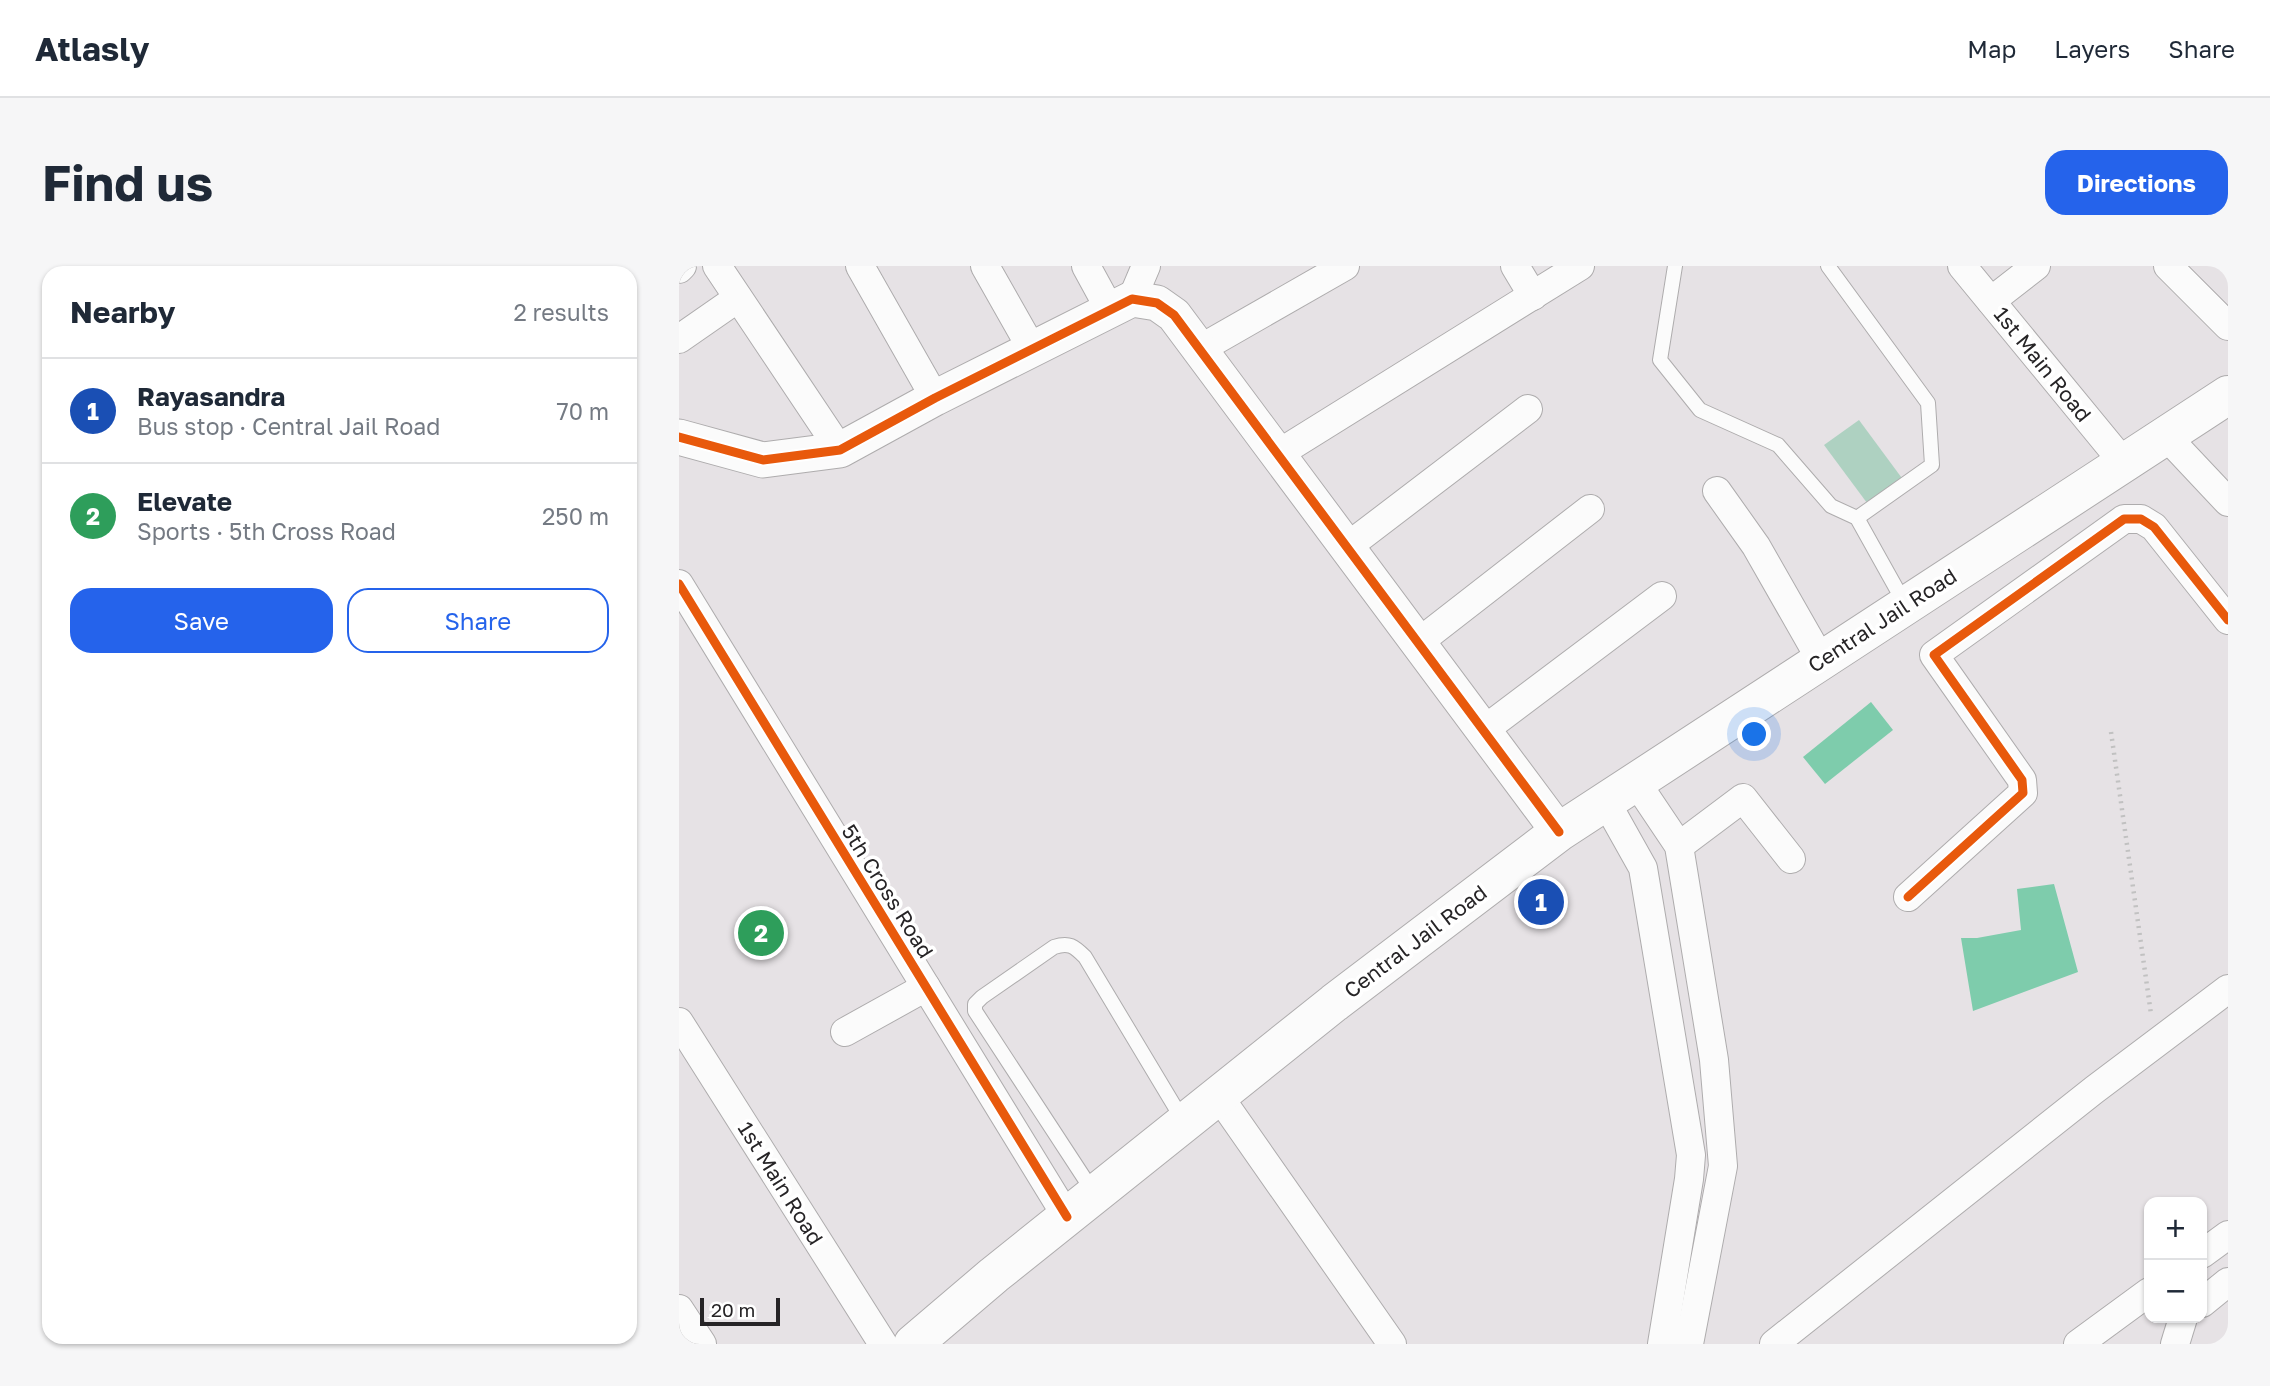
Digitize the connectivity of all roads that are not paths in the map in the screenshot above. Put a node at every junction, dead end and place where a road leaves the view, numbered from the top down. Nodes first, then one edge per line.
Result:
1 (717, 266) edge
2 (860, 266) edge
3 (985, 266) edge
4 (1086, 266) edge
5 (1146, 266) edge
6 (1345, 266) edge
7 (1515, 266) edge
8 (1580, 266) edge
9 (1675, 266) edge
10 (1828, 266) edge
11 (1962, 266) edge
12 (2036, 266) edge
13 (2168, 266) edge
14 (1533, 296) junction
15 (738, 298) junction
16 (1991, 301) junction
17 (1121, 304) junction
18 (2228, 326) edge
19 (679, 339) edge
20 (1032, 349) junction
21 (1200, 349) junction
22 (2228, 395) edge
23 (935, 398) junction
24 (1528, 410) dead end
25 (2165, 435) junction
26 (679, 438) edge
27 (841, 450) junction
28 (1278, 454) junction
29 (2123, 462) junction
30 (1717, 491) dead end
31 (2228, 502) edge
32 (1590, 509) dead end
33 (1857, 518) junction
34 (1347, 547) junction
35 (679, 584) edge
36 (1662, 596) dead end
37 (1905, 605) junction
38 (2228, 620) edge
39 (1419, 642) junction
40 (1821, 660) junction
41 (1484, 730) junction
42 (1621, 792) junction
43 (1559, 832) junction
44 (1679, 846) junction
45 (1791, 859) dead end
46 (1908, 897) dead end
47 (926, 988) junction
48 (2228, 989) edge
49 (679, 1022) edge
50 (845, 1032) dead end
51 (1218, 1095) junction
52 (1184, 1122) junction
53 (1081, 1205) junction
54 (2228, 1235) edge
55 (1678, 1246) junction
56 (2207, 1250) edge
57 (1706, 1253) junction
58 (2228, 1282) edge
59 (2144, 1297) edge
60 (2207, 1299) edge
61 (679, 1309) edge
62 (2181, 1323) edge
63 (702, 1344) edge
64 (883, 1344) edge
65 (913, 1344) edge
66 (1392, 1344) edge
67 (1662, 1344) edge
68 (1689, 1344) edge
69 (1774, 1344) edge
70 (2078, 1344) edge
71 (2175, 1344) edge

1 - 15 street
2 - 23 street
3 - 20 street
4 - 17 street
5 - 17 street
6 - 21 street
7 - 14 street
8 - 14 street
9 - 33 lane
10 - 33 lane
11 - 16 street, 1st Main Road
12 - 16 street
13 - 18 street
14 - 28 street
15 - 19 street
15 - 27 street
16 - 29 street, 1st Main Road
17 - 20 street
17 - 21 street
20 - 23 street
21 - 28 street
22 - 25 main road, Central Jail Road
23 - 27 street
24 - 34 street
25 - 29 main road, Central Jail Road
25 - 31 street
26 - 27 street
28 - 34 street
29 - 37 main road, Central Jail Road
30 - 40 street
32 - 39 street
33 - 37 lane
34 - 39 street
35 - 47 street, 5th Cross Road
36 - 41 street
37 - 40 main road, Central Jail Road
38 - 46 street
39 - 41 street
40 - 42 main road, Central Jail Road
41 - 43 street
42 - 43 main road, Central Jail Road
42 - 44 street
42 - 55 street
43 - 51 main road, Central Jail Road
44 - 45 street
44 - 57 street
47 - 50 street
47 - 53 street, 5th Cross Road
48 - 69 street
49 - 64 street, 1st Main Road
51 - 52 main road, Central Jail Road
51 - 66 street
52 - 53 main road, Central Jail Road
52 - 53 lane
53 - 65 main road, Central Jail Road
54 - 56 street
55 - 57 street
55 - 67 street
57 - 68 street
58 - 60 street
59 - 70 street
61 - 63 street
62 - 71 street

